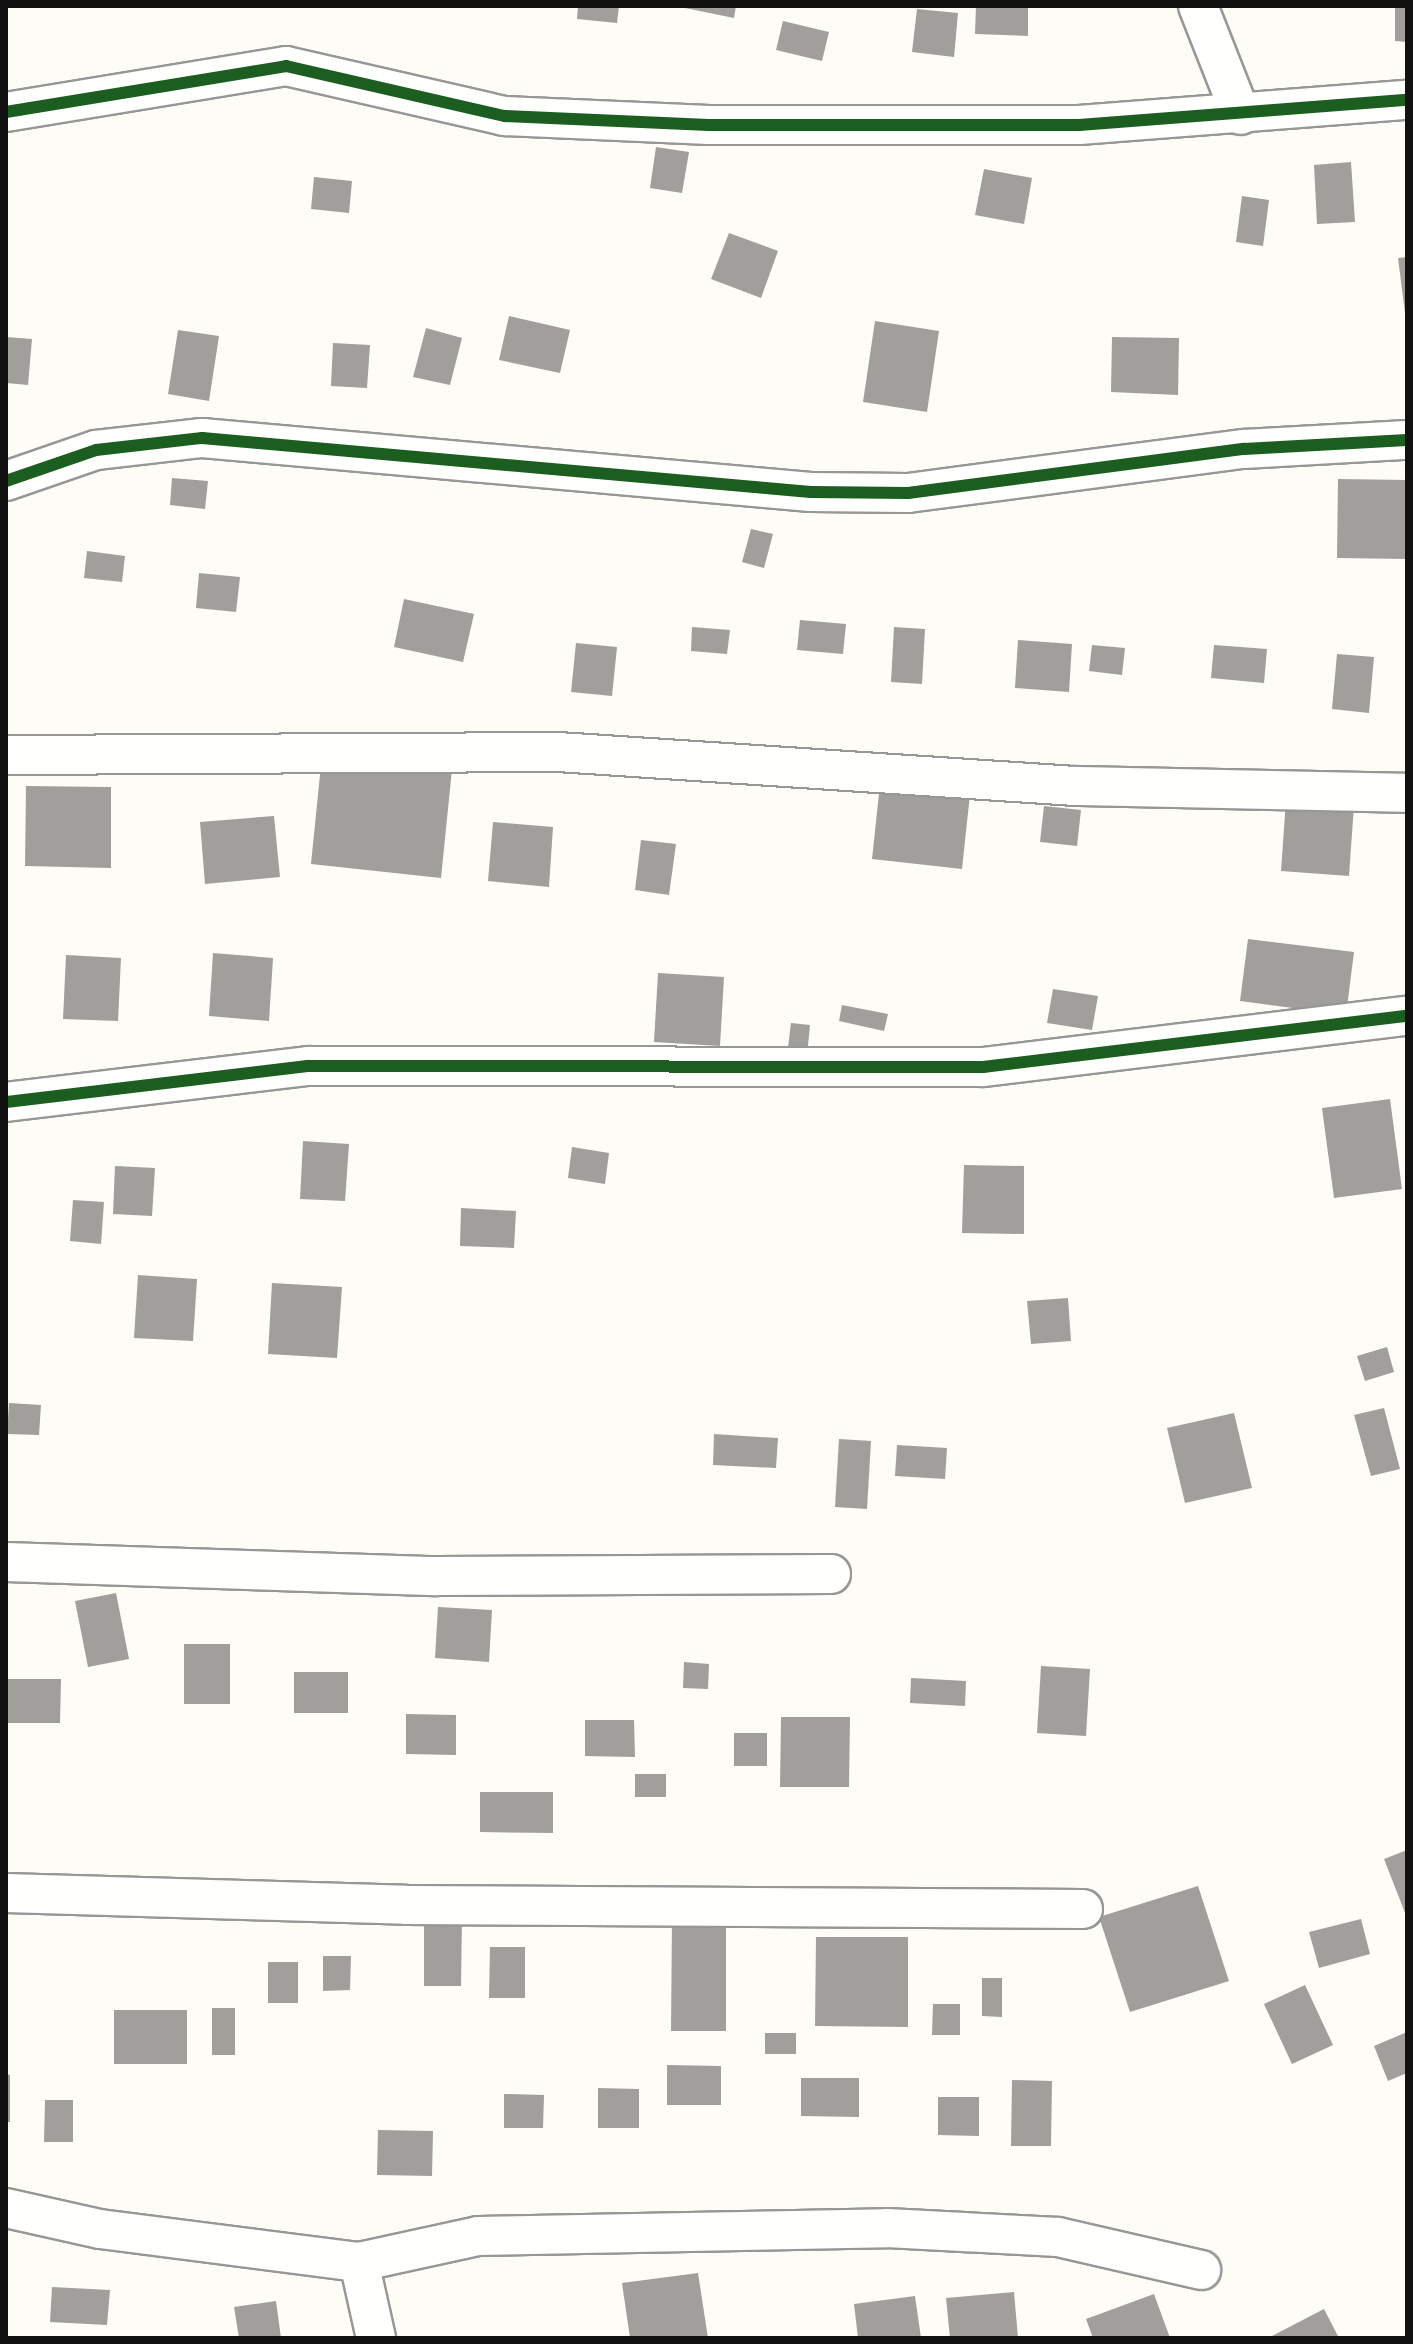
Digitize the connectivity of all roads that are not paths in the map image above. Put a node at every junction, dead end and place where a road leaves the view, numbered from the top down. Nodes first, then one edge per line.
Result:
1 (1198, 6) edge
2 (1407, 100) edge
3 (6, 112) edge
4 (1241, 115) junction
5 (1407, 440) edge
6 (6, 482) edge
7 (6, 755) edge
8 (1407, 793) edge
9 (1407, 1016) edge
10 (6, 1102) edge
11 (6, 1562) edge
12 (831, 1574) dead end
13 (6, 1893) edge
14 (1083, 1909) dead end
15 (6, 2208) edge
16 (359, 2262) junction
17 (1201, 2270) dead end
18 (376, 2338) edge

1 - 4 street
2 - 4 street
3 - 4 street
5 - 6 street
7 - 8 street
9 - 10 street
11 - 12 street
13 - 14 street
15 - 16 street
16 - 17 street
16 - 18 street

